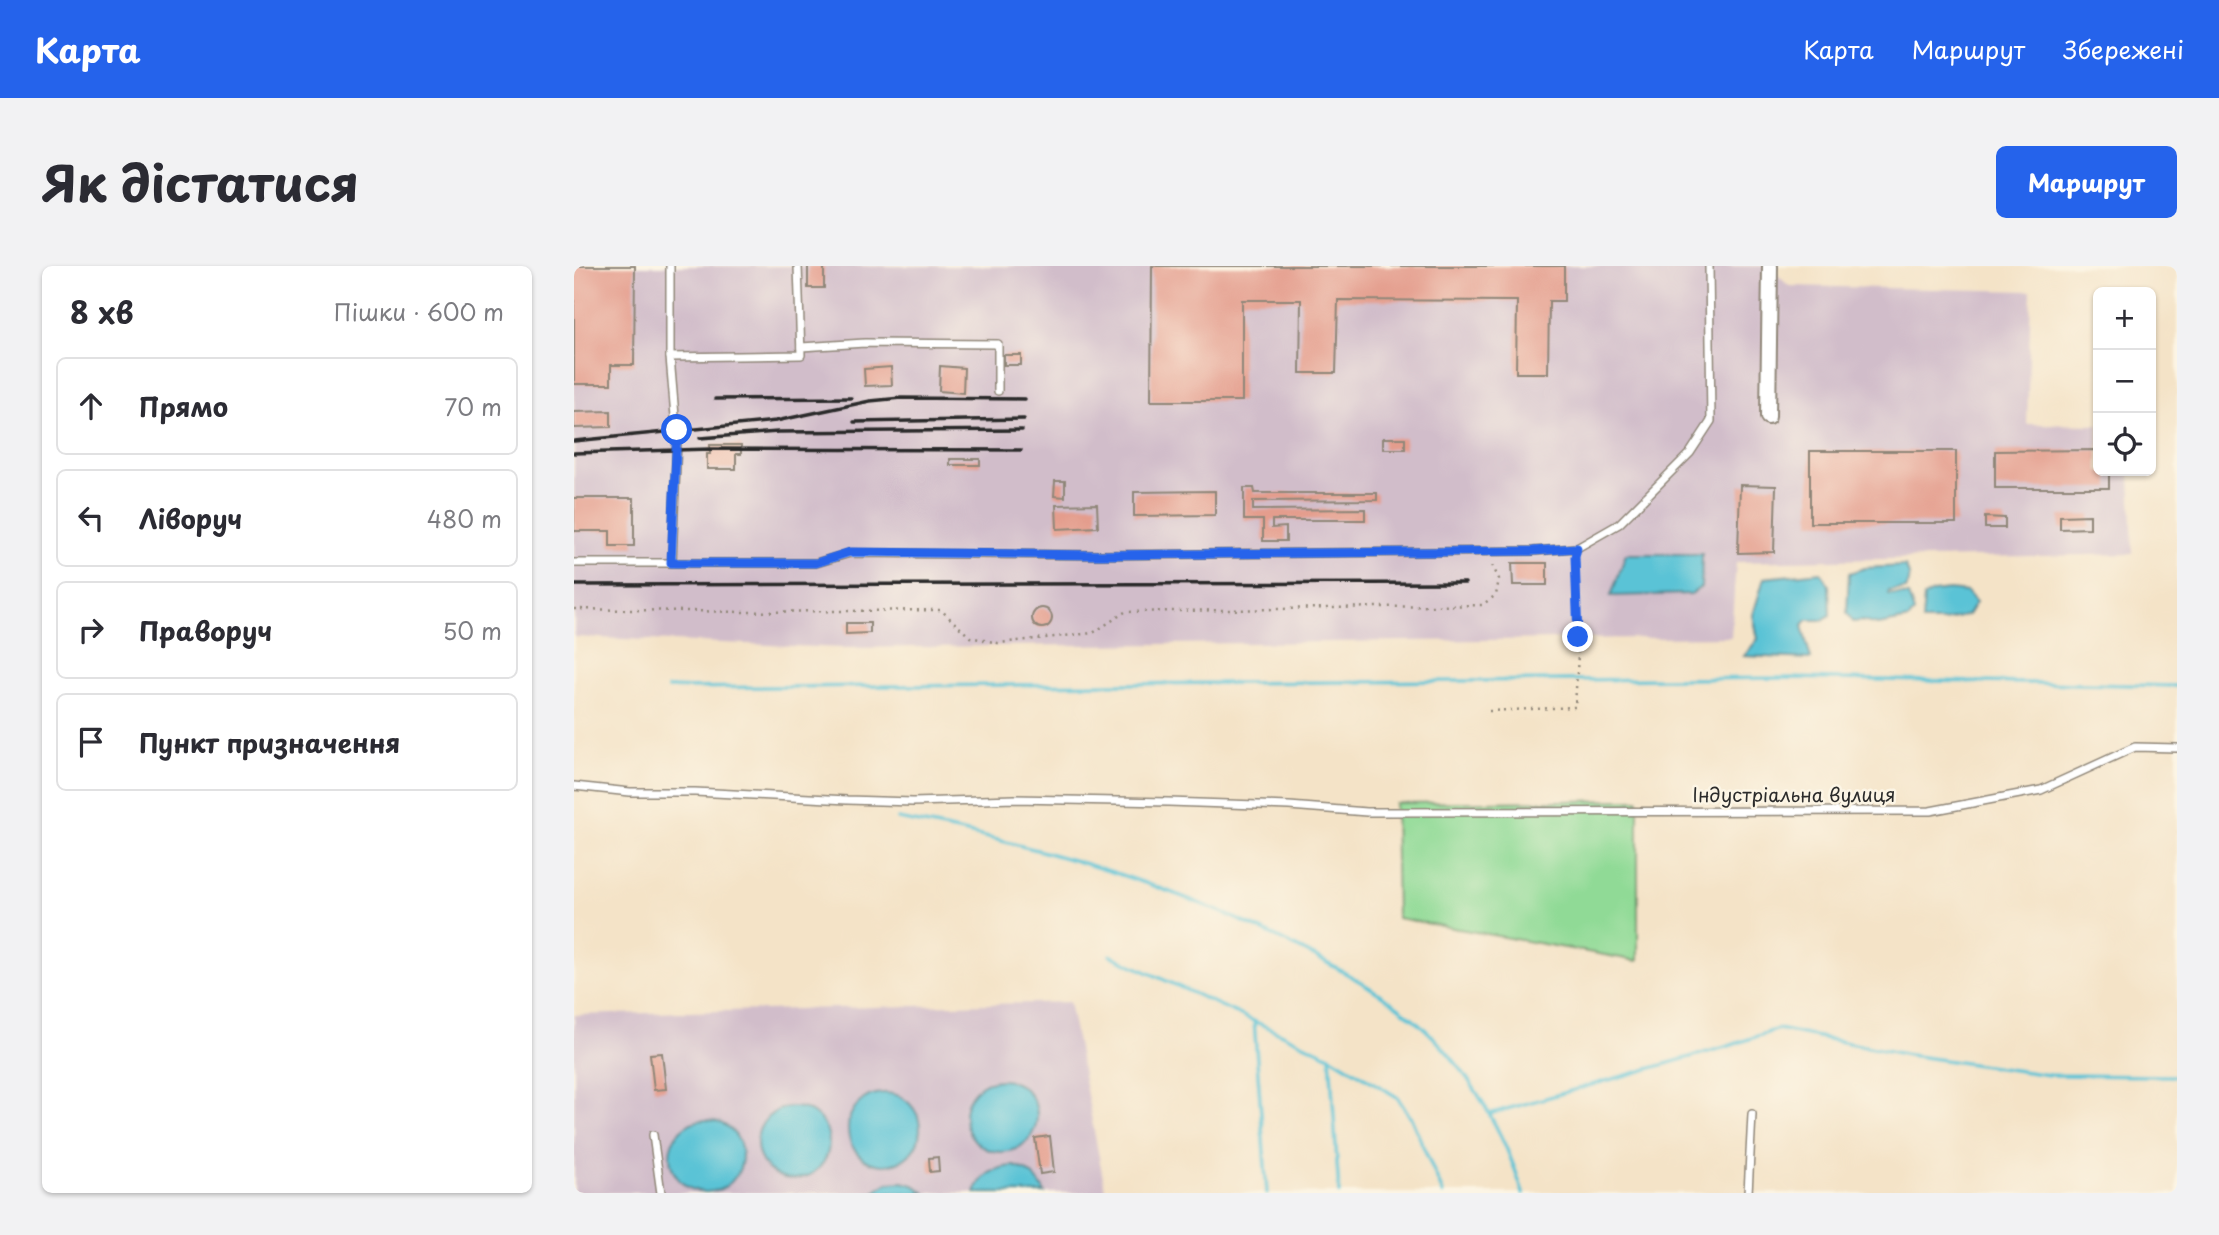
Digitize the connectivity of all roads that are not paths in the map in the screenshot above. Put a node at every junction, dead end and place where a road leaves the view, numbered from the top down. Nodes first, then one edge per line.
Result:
1 (670, 266) edge
2 (798, 266) edge
3 (1709, 266) edge
4 (1770, 266) edge
5 (801, 347) junction
6 (670, 357) junction
7 (998, 391) dead end
8 (1768, 416) dead end
9 (574, 563) edge
10 (671, 563) junction
11 (2177, 748) edge
12 (574, 786) edge
13 (1752, 1114) dead end
14 (653, 1135) dead end
15 (661, 1193) edge
16 (1748, 1193) edge

1 - 6 lane
2 - 5 lane
3 - 10 lane
4 - 8 street
5 - 6 lane
5 - 7 lane
6 - 10 lane
9 - 10 lane
11 - 12 lane, Індустріальна вулиця
13 - 16 lane
14 - 15 lane

